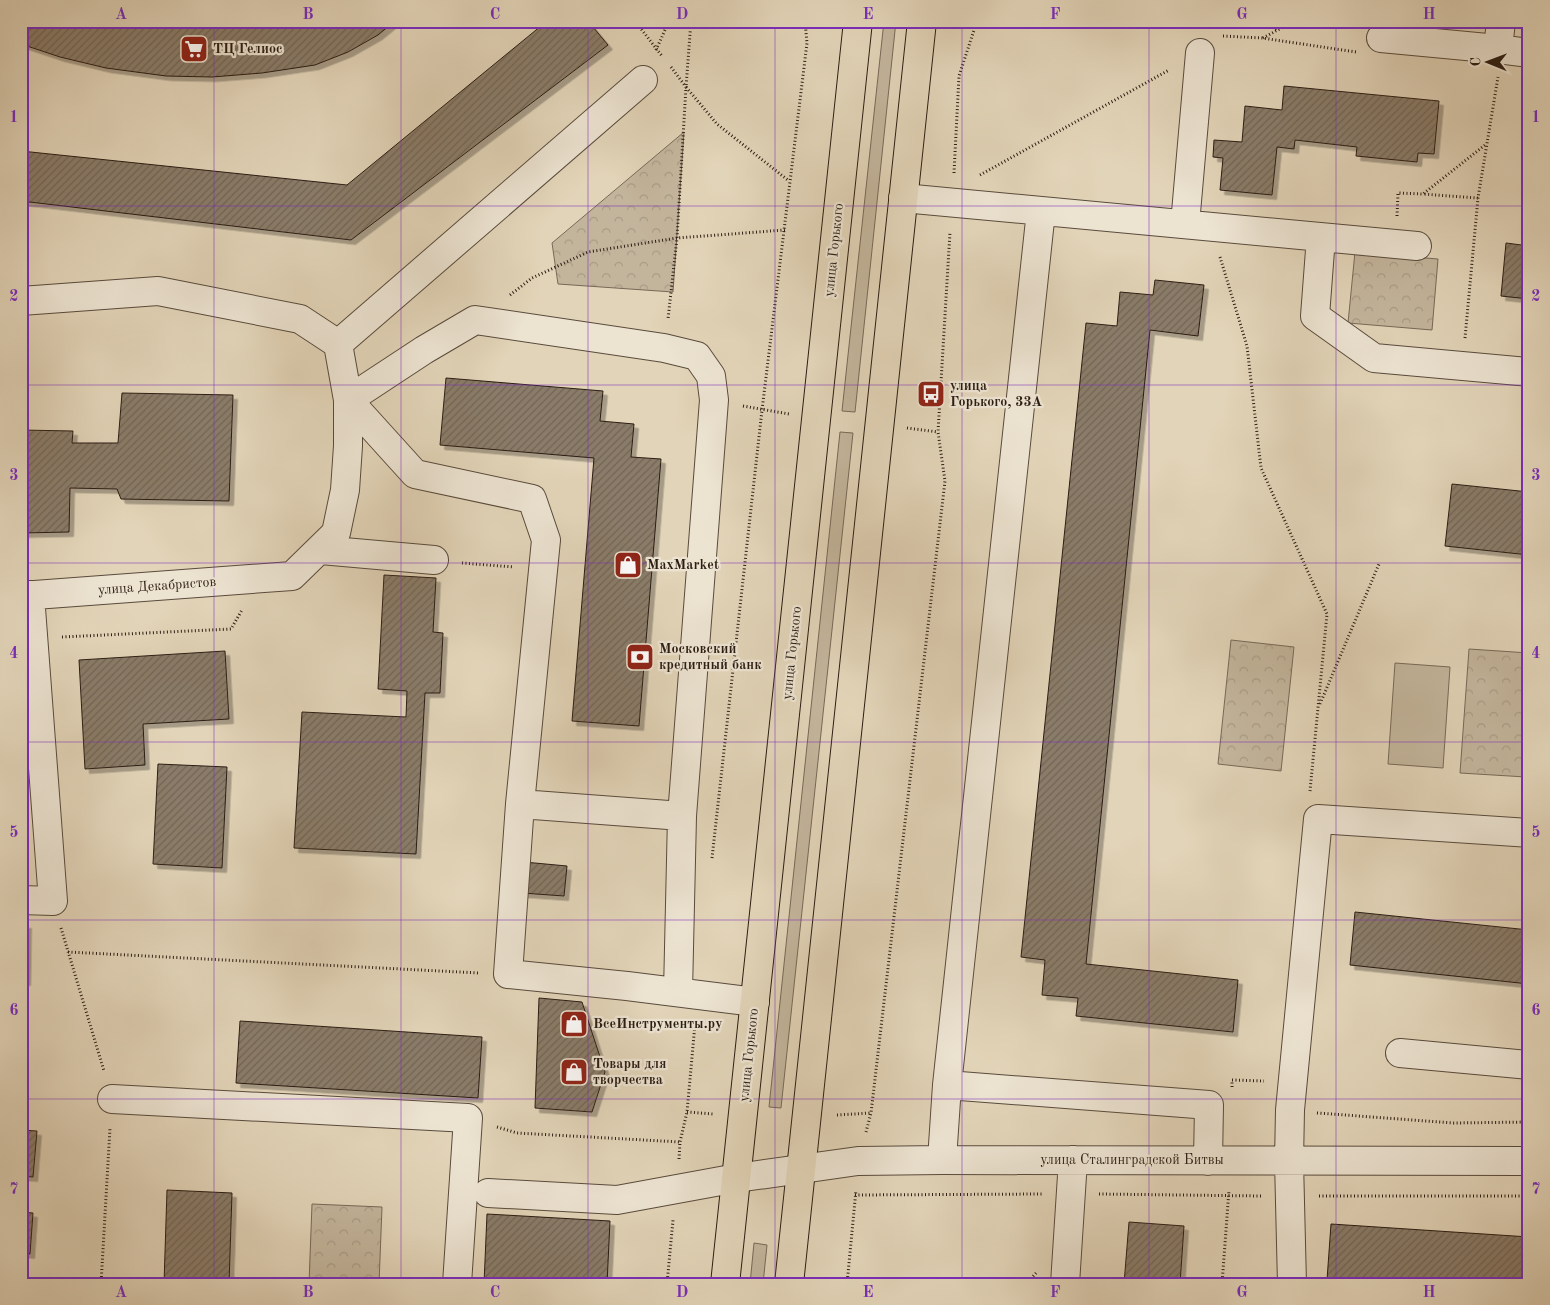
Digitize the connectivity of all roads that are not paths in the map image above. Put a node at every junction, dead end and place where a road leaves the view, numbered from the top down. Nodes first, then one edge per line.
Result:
1 (1501, 21) edge
2 (857, 25) edge
3 (924, 26) edge
4 (1381, 38) dead end
5 (1210, 44) road end
6 (1529, 53) edge
7 (1498, 62) junction
8 (643, 80) road end
9 (903, 198) junction
10 (1041, 211) junction
11 (1198, 226) junction
12 (1321, 237) junction
13 (1417, 246) dead end
14 (21, 301) edge
15 (338, 344) junction
16 (1529, 372) edge
17 (348, 400) junction
18 (321, 550) junction
19 (434, 560) road end
20 (26, 595) edge
21 (520, 804) junction
22 (682, 816) junction
23 (1529, 833) edge
24 (21, 900) edge
25 (688, 993) junction
26 (755, 1002) junction
27 (1400, 1053) dead end
28 (1529, 1065) edge
29 (947, 1084) junction
30 (112, 1099) road end
31 (942, 1160) junction
32 (1073, 1160) junction
33 (1208, 1161) junction
34 (1289, 1161) junction
35 (1529, 1161) edge
36 (801, 1169) junction
37 (737, 1178) junction
38 (488, 1193) dead end
39 (457, 1284) edge
40 (725, 1284) edge
41 (789, 1284) edge
42 (1065, 1284) edge
43 (1292, 1284) edge

1 - 7 street
2 - 26 main road, улица Горького
3 - 9 main road
4 - 7 street
5 - 11 street
6 - 7 street
8 - 15 street
9 - 10 street
9 - 36 main road
10 - 11 street
10 - 29 street
11 - 12 street
12 - 13 street
12 - 16 street
14 - 15 street
15 - 17 street
17 - 18 street
17 - 21 street
17 - 22 street
18 - 19 street
18 - 20 street, улица Декабристов
20 - 24 street
21 - 22 street
21 - 25 street
22 - 25 street
23 - 34 street
25 - 26 street
26 - 37 main road, улица Горького
27 - 28 street
29 - 31 street
29 - 33 street
30 - 39 street
31 - 32 street, улица Сталинградской Битвы
31 - 36 street, улица Сталинградской Битвы
32 - 33 street, улица Сталинградской Битвы
32 - 42 street
33 - 34 street, улица Сталинградской Битвы
34 - 35 street, улица Сталинградской Битвы
34 - 43 street
36 - 37 street, улица Сталинградской Битвы
36 - 41 main road
37 - 38 street, улица Сталинградской Битвы
37 - 40 main road, улица Горького

